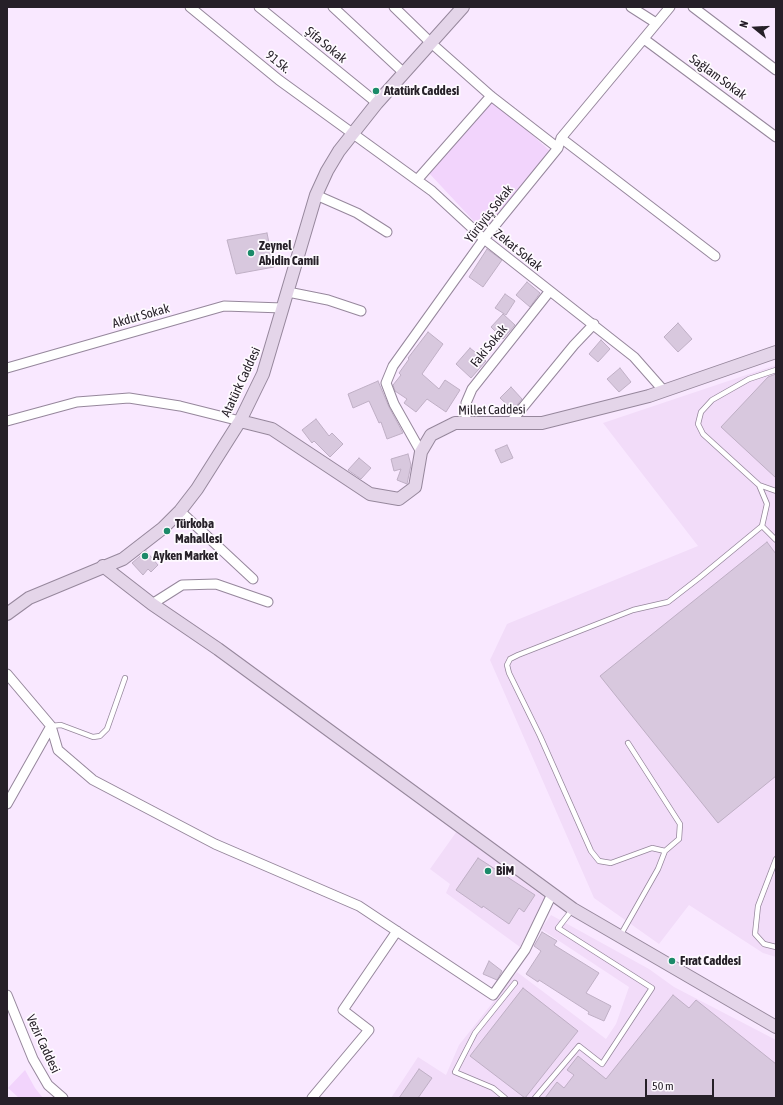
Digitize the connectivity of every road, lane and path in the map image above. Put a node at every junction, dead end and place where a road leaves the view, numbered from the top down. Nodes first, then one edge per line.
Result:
1 (190, 7) edge
2 (259, 7) edge
3 (333, 7) edge
4 (394, 7) edge
5 (463, 7) edge
6 (631, 7) edge
7 (670, 7) edge
8 (693, 7) edge
9 (656, 24) junction
10 (644, 39) junction
11 (430, 42) junction
12 (776, 70) edge
13 (404, 73) junction
14 (491, 96) junction
15 (377, 103) junction
16 (352, 133) junction
17 (776, 137) edge
18 (561, 138) junction
19 (558, 148) junction
20 (417, 180) junction
21 (316, 195) junction
22 (387, 232) dead end
23 (484, 239) junction
24 (715, 256) dead end
25 (288, 292) junction
26 (549, 292) junction
27 (283, 308) junction
28 (361, 311) dead end
29 (594, 324) junction
30 (776, 352) edge
31 (7, 368) edge
32 (776, 370) edge
33 (664, 390) junction
34 (7, 421) edge
35 (240, 421) junction
36 (466, 423) junction
37 (510, 423) junction
38 (421, 452) junction
39 (759, 486) junction
40 (776, 491) edge
41 (180, 511) junction
42 (762, 526) junction
43 (776, 540) edge
44 (104, 566) junction
45 (253, 579) dead end
46 (268, 602) dead end
47 (152, 604) junction
48 (7, 614) edge
49 (7, 674) edge
50 (125, 678) dead end
51 (51, 726) junction
52 (628, 743) dead end
53 (7, 804) edge
54 (665, 851) junction
55 (776, 859) edge
56 (552, 894) junction
57 (573, 909) junction
58 (397, 931) junction
59 (620, 936) junction
60 (776, 947) edge
61 (515, 983) dead end
62 (7, 995) edge
63 (776, 1027) edge
64 (63, 1098) edge
65 (312, 1098) edge
66 (505, 1098) edge
67 (535, 1098) edge

1 - 16 street, 91 Sk.
2 - 15 street, Şifa Sokak
3 - 13 street
4 - 11 street
5 - 11 street, Atatürk Caddesi
6 - 9 street
7 - 9 street, Yürüyüş Sokak
8 - 12 street
9 - 10 street, Yürüyüş Sokak
10 - 17 street, Sağlam Sokak
10 - 18 street, Yürüyüş Sokak
11 - 13 street, Atatürk Caddesi
11 - 14 street
13 - 15 street, Atatürk Caddesi
14 - 19 street
14 - 20 street
15 - 16 street, Atatürk Caddesi
16 - 20 street, Zekat Sokak
16 - 21 street, Atatürk Caddesi
18 - 19 street, Yürüyüş Sokak
18 - 24 street
19 - 23 street, Yürüyüş Sokak
20 - 23 street, Zekat Sokak
21 - 22 street
21 - 25 street, Atatürk Caddesi
23 - 26 street, Zekat Sokak
23 - 38 street, Yürüyüş Sokak
25 - 27 street, Atatürk Caddesi
25 - 28 street
26 - 29 street, Zekat Sokak
26 - 36 street, Faki Sokak
27 - 31 street, Akdut Sokak
27 - 35 street, Atatürk Caddesi
29 - 33 street, Zekat Sokak
29 - 37 street
30 - 33 street, Millet Caddesi
32 - 39 lane
33 - 37 street, Millet Caddesi
34 - 35 street
35 - 38 street, Millet Caddesi
35 - 41 street, Atatürk Caddesi
36 - 37 street, Millet Caddesi
36 - 38 street, Millet Caddesi
39 - 40 lane
39 - 42 lane
41 - 44 street, Atatürk Caddesi
41 - 45 street
42 - 43 lane
42 - 54 lane
44 - 47 street
44 - 48 street, Atatürk Caddesi
46 - 47 street
47 - 56 street
49 - 51 street
50 - 51 lane
51 - 53 street
51 - 58 street
52 - 54 lane
54 - 59 lane
55 - 60 lane
56 - 57 street
56 - 58 street
57 - 59 street
57 - 67 lane
58 - 65 street
59 - 63 street
61 - 66 lane
62 - 64 street, Vezir Caddesi

